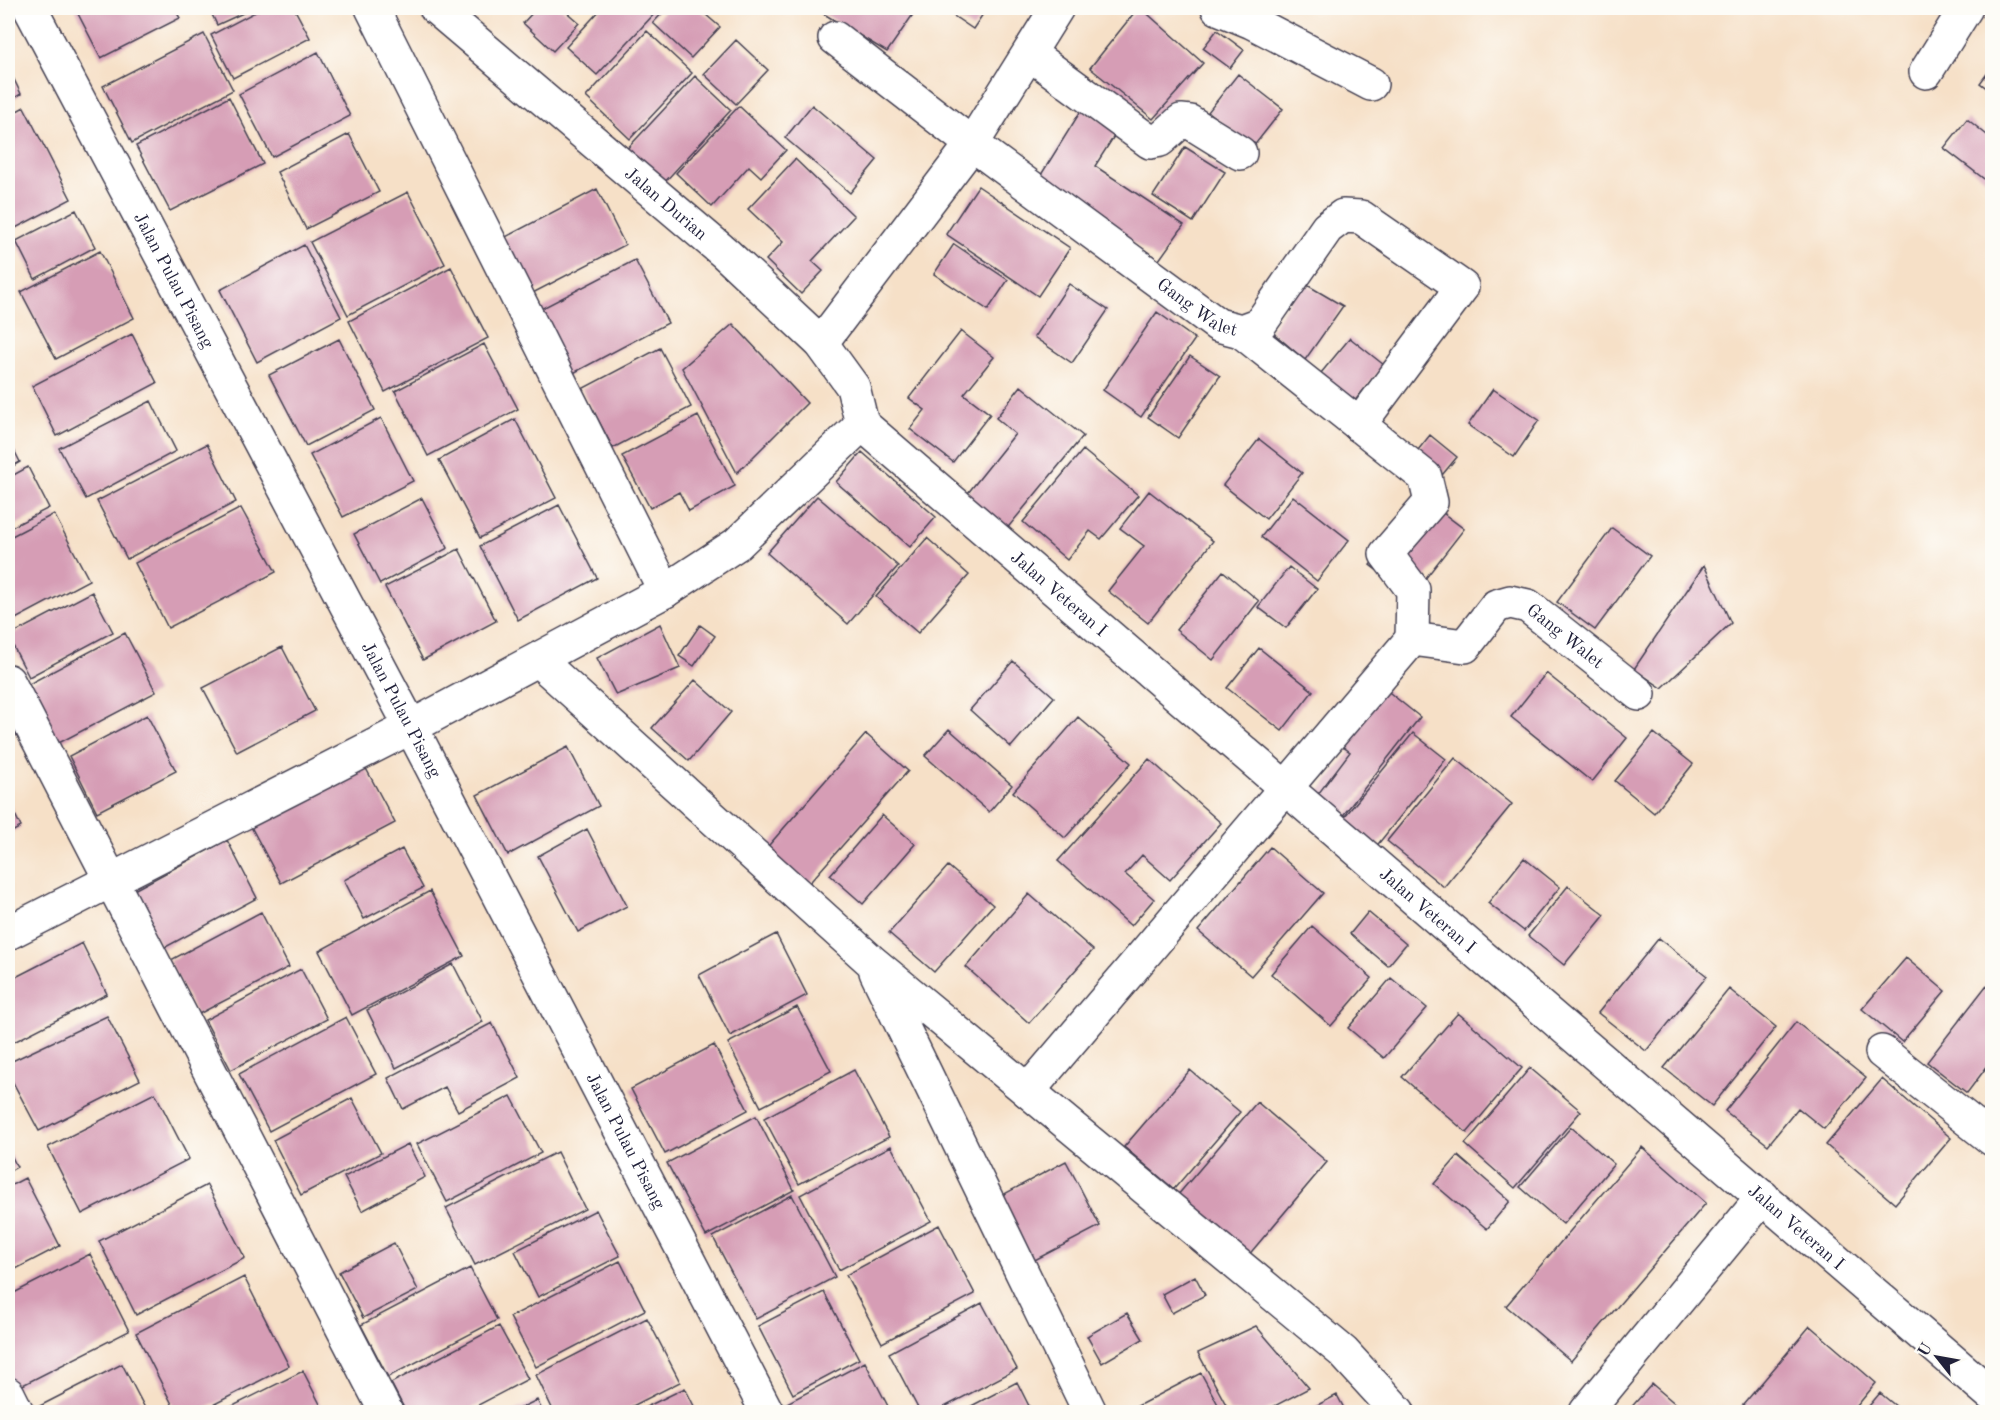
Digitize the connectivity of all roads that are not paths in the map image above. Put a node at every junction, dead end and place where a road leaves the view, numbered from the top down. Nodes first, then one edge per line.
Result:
1 (30, 8) edge
2 (372, 8) edge
3 (436, 8) edge
4 (1057, 8) edge
5 (1218, 8) edge
6 (1966, 8) edge
7 (835, 38) dead end
8 (1030, 54) junction
9 (1926, 72) dead end
10 (1371, 84) dead end
11 (972, 144) junction
12 (1240, 153) dead end
13 (1241, 331) junction
14 (821, 343) junction
15 (862, 424) junction
16 (1359, 425) junction
17 (665, 591) junction
18 (1412, 639) junction
19 (538, 660) junction
20 (8, 681) edge
21 (1639, 694) dead end
22 (411, 727) junction
23 (1285, 789) junction
24 (111, 879) junction
25 (8, 933) edge
26 (871, 961) junction
27 (1882, 1052) dead end
28 (1028, 1091) junction
29 (1992, 1139) edge
30 (1763, 1197) junction
31 (8, 1394) edge
32 (1992, 1395) edge
33 (17, 1413) edge
34 (386, 1413) edge
35 (767, 1413) edge
36 (1090, 1413) edge
37 (1398, 1413) edge
38 (1586, 1413) edge

1 - 22 street, Jalan Pulau Pisang
2 - 17 street
3 - 14 street, Jalan Durian
4 - 8 street
5 - 10 street
6 - 9 street
7 - 11 street, Gang Walet
8 - 11 street
8 - 12 street
11 - 13 street, Gang Walet
11 - 14 street
13 - 16 street
13 - 16 street, Gang Walet
14 - 15 street, Jalan Durian
15 - 17 street
15 - 23 street, Jalan Veteran I
16 - 18 street
17 - 19 street
18 - 21 street, Gang Walet
18 - 23 street
19 - 22 street
19 - 26 street
20 - 24 street
22 - 24 street
22 - 35 street, Jalan Pulau Pisang
23 - 28 street
23 - 30 street, Jalan Veteran I
24 - 25 street
24 - 34 street
26 - 28 street
26 - 36 street
27 - 29 street
28 - 37 street
30 - 32 street, Jalan Veteran I
30 - 38 street
31 - 33 street

